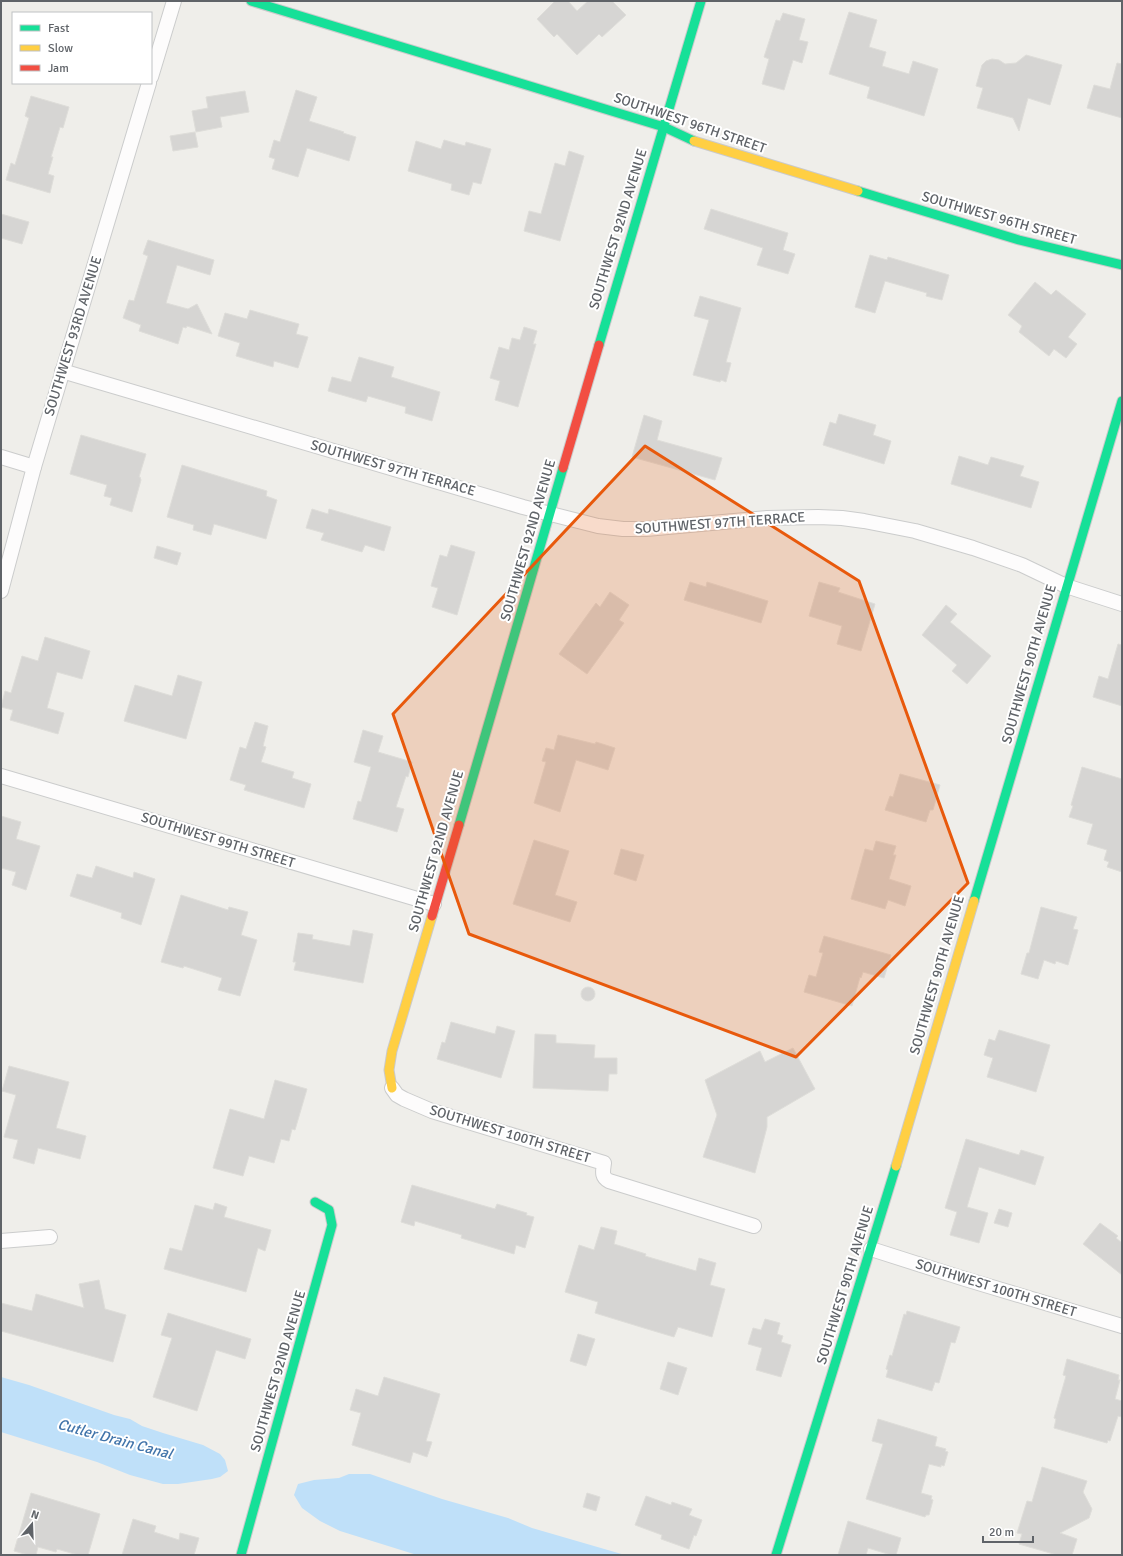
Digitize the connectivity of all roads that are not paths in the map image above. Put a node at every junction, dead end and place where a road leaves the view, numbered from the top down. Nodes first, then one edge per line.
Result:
1 (174, 1) edge
2 (251, 1) edge
3 (701, 1) edge
4 (279, 5) edge
5 (152, 74) edge
6 (149, 84) edge
7 (664, 127) junction
8 (1122, 265) edge
9 (62, 371) junction
10 (1122, 402) edge
11 (1, 458) edge
12 (34, 467) junction
13 (550, 514) junction
14 (1066, 586) junction
15 (1, 591) edge
16 (1122, 604) edge
17 (1, 776) edge
18 (434, 904) junction
19 (392, 1088) joint
20 (315, 1202) dead end
21 (754, 1226) dead end
22 (50, 1237) dead end
23 (1, 1241) edge
24 (871, 1249) junction
25 (1122, 1326) edge
26 (241, 1555) edge
27 (776, 1555) edge

1 - 5 street
2 - 4 street, SOUTHWEST 96TH STREET
3 - 7 street, SOUTHWEST 92ND AVENUE
4 - 7 street, SOUTHWEST 96TH STREET
6 - 9 street, SOUTHWEST 93RD AVENUE
7 - 8 street, SOUTHWEST 96TH STREET
7 - 13 street, SOUTHWEST 92ND AVENUE
9 - 12 street, SOUTHWEST 93RD AVENUE
9 - 13 street, SOUTHWEST 97TH TERRACE
10 - 14 street, SOUTHWEST 90TH AVENUE
11 - 12 street
12 - 15 street, SOUTHWEST 93RD AVENUE
13 - 14 street, SOUTHWEST 97TH TERRACE
13 - 18 street, SOUTHWEST 92ND AVENUE
14 - 16 street, SOUTHWEST 97TH TERRACE
14 - 24 street, SOUTHWEST 90TH AVENUE
17 - 18 street, SOUTHWEST 99TH STREET
18 - 19 street, SOUTHWEST 92ND AVENUE
19 - 21 street, SOUTHWEST 100TH STREET
20 - 26 street, SOUTHWEST 92ND AVENUE
22 - 23 street
24 - 25 street, SOUTHWEST 100TH STREET
24 - 27 street, SOUTHWEST 90TH AVENUE

